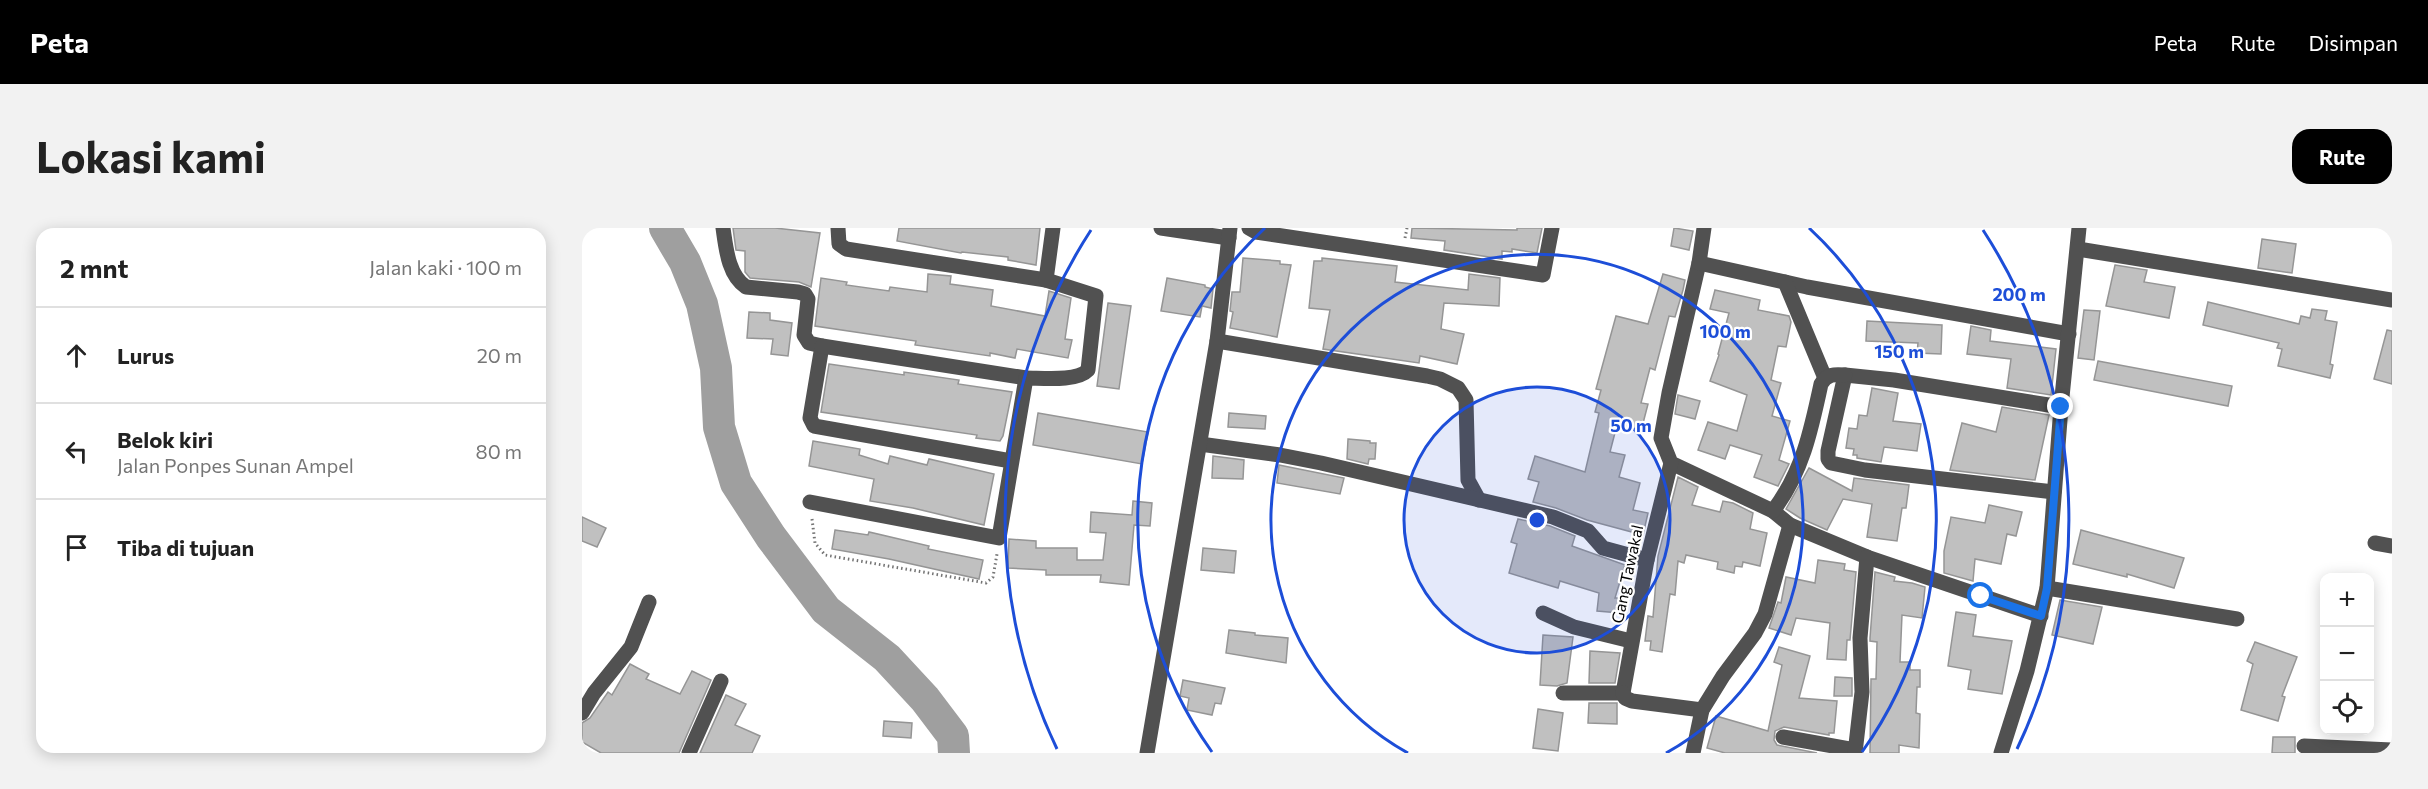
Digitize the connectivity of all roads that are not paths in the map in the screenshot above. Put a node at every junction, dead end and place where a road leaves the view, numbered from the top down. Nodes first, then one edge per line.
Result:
1 (723, 228) edge
2 (838, 228) edge
3 (1053, 228) edge
4 (1161, 228) edge
5 (1249, 228) edge
6 (1552, 228) edge
7 (1704, 228) edge
8 (2079, 228) edge
9 (1230, 233) edge
10 (2078, 249) junction
11 (1699, 262) junction
12 (1046, 280) junction
13 (1785, 282) junction
14 (2392, 300) edge
15 (2069, 334) junction
16 (1217, 341) junction
17 (822, 346) junction
18 (1845, 375) junction
19 (1026, 378) junction
20 (1825, 378) junction
21 (2061, 407) junction
22 (1200, 444) junction
23 (1011, 460) junction
24 (1671, 463) junction
25 (2054, 492) junction
26 (1479, 500) junction
27 (810, 502) road end
28 (1773, 511) junction
29 (1790, 525) junction
30 (2375, 543) dead end
31 (2392, 546) edge
32 (1867, 557) junction
33 (1647, 560) junction
34 (2047, 588) junction
35 (649, 602) dead end
36 (1543, 614) dead end
37 (2041, 616) junction
38 (2237, 619) dead end
39 (1631, 640) junction
40 (721, 681) dead end
41 (1563, 693) dead end
42 (1623, 693) junction
43 (1702, 710) junction
44 (582, 713) edge
45 (1783, 737) dead end
46 (2304, 746) dead end
47 (2392, 750) edge
48 (1855, 751) edge
49 (689, 753) edge
50 (1147, 753) edge
51 (1693, 753) edge
52 (2001, 753) edge

1 - 17 street
2 - 12 street
3 - 12 street
4 - 9 street
5 - 6 street
7 - 11 street
8 - 10 street
9 - 16 street
10 - 14 street
10 - 15 street
11 - 13 street
11 - 24 street
12 - 19 street
13 - 15 street
13 - 20 street
15 - 21 street
16 - 22 street
16 - 26 street
17 - 19 street
17 - 23 street
18 - 20 street
18 - 21 street
18 - 25 street
19 - 23 street
20 - 28 street
21 - 25 street
22 - 26 street
22 - 50 street
23 - 27 street
24 - 28 street
24 - 33 street, Gang Tawakal
25 - 34 street
26 - 33 street
28 - 29 street
29 - 32 street
29 - 43 street
30 - 31 street
32 - 37 street
32 - 48 street
33 - 39 street, Gang Tawakal
34 - 37 street
34 - 38 street
35 - 44 street
36 - 39 street
37 - 52 street
39 - 42 street, Gang Tawakal
40 - 49 street
41 - 42 street
42 - 43 street
43 - 51 street
45 - 48 street
46 - 47 street

